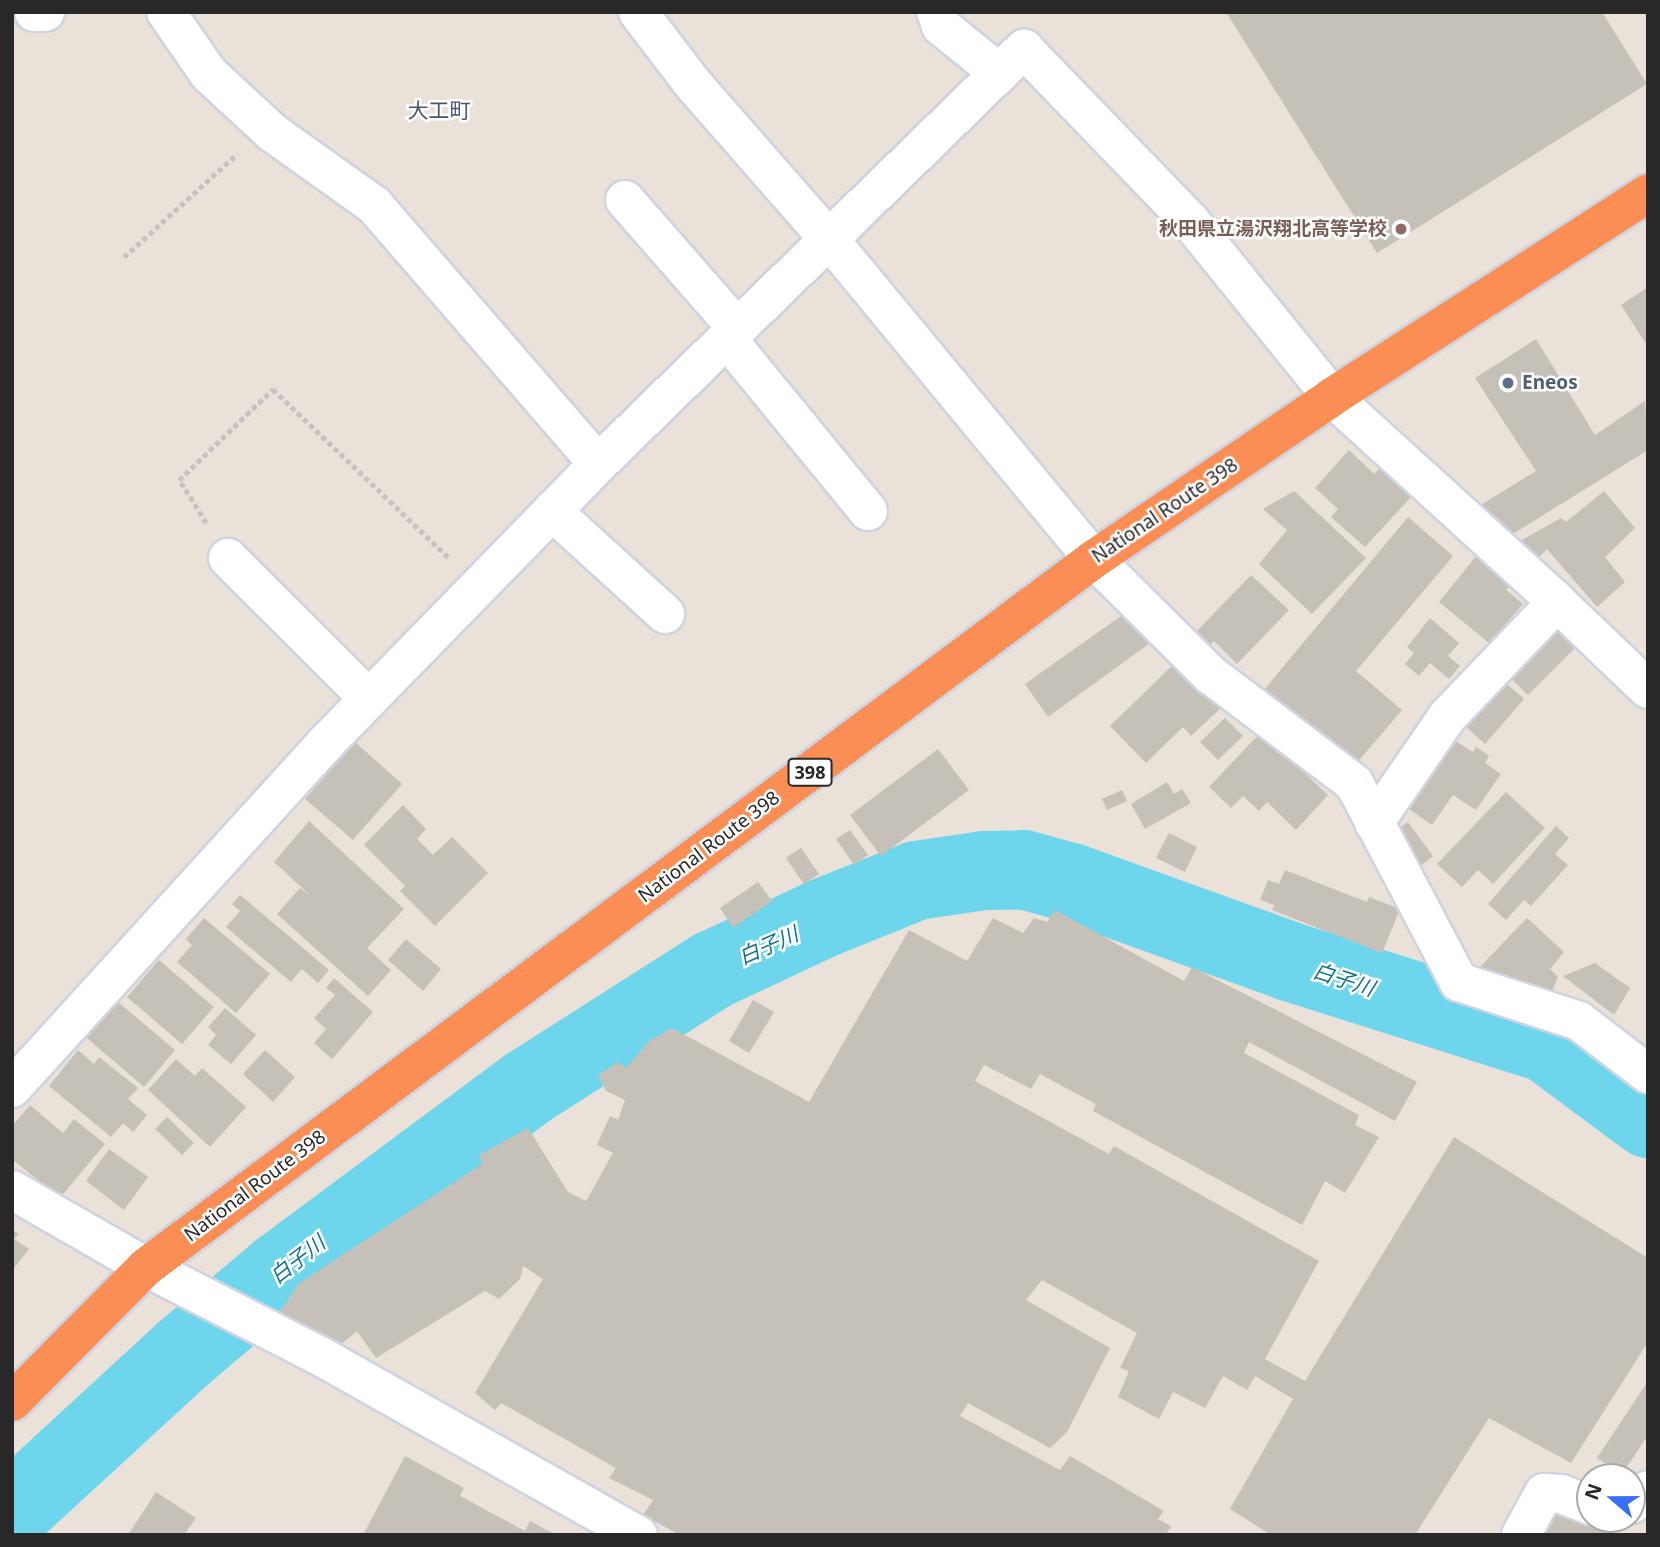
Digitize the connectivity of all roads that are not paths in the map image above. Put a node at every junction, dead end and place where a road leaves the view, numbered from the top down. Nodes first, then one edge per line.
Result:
1 (34, 12) edge
2 (45, 12) edge
3 (166, 12) edge
4 (638, 12) edge
5 (936, 12) edge
6 (999, 73) junction
7 (1648, 193) edge
8 (625, 200) dead end
9 (828, 238) junction
10 (733, 334) junction
11 (1332, 397) junction
12 (598, 464) junction
13 (552, 511) junction
14 (868, 511) dead end
15 (228, 558) road end
16 (1094, 559) junction
17 (1557, 602) junction
18 (665, 614) dead end
19 (1648, 689) edge
20 (369, 699) junction
21 (1374, 823) junction
22 (1648, 1074) edge
23 (12, 1088) edge
24 (12, 1189) edge
25 (146, 1267) junction
26 (12, 1402) edge
27 (1576, 1500) edge
28 (639, 1535) edge
29 (1521, 1535) edge

1 - 2 street
3 - 12 street
4 - 9 street
5 - 6 street
6 - 9 street
6 - 11 street
7 - 11 highway, National Route 398 / 398
8 - 10 street
9 - 10 street
9 - 16 street
10 - 12 street
10 - 14 street
11 - 16 highway, National Route 398 / 398
11 - 17 street
12 - 13 street
13 - 18 street
13 - 20 street
15 - 20 street
16 - 21 street
16 - 25 highway, National Route 398 / 398
17 - 19 street
17 - 21 street
20 - 23 street
21 - 22 street
24 - 25 street
25 - 26 highway, National Route 398 / 398
25 - 28 street
27 - 29 street

